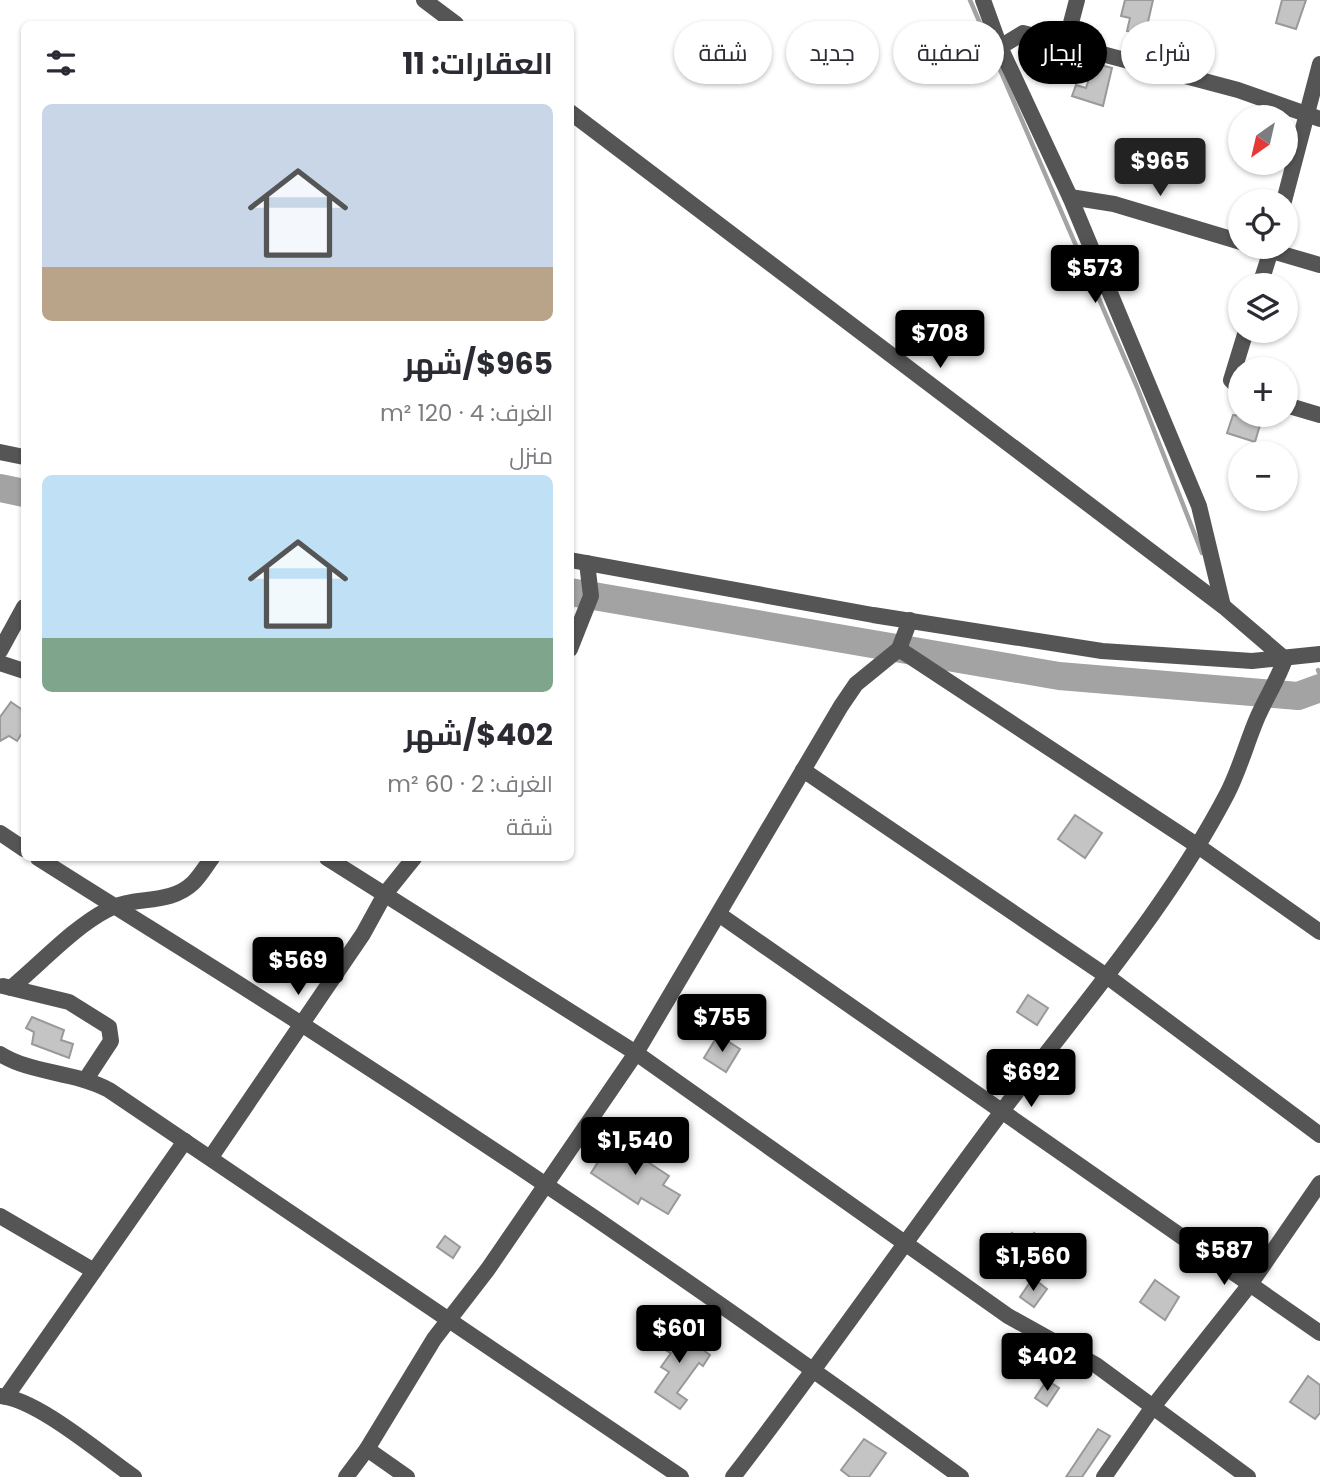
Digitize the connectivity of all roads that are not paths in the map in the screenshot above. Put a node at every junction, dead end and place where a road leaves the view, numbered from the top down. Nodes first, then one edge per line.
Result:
1 (424, 0) edge
2 (983, 0) edge
3 (1077, 0) edge
4 (452, 21) edge
5 (991, 21) edge
6 (1072, 21) edge
7 (1107, 53) edge
8 (1004, 56) edge
9 (1320, 64) edge
10 (574, 115) edge
11 (1314, 117) edge
12 (1288, 189) edge
13 (1070, 197) junction
14 (1228, 238) edge
15 (1298, 258) edge
16 (1320, 265) edge
17 (1298, 409) edge
18 (1320, 415) edge
19 (0, 452) edge
20 (21, 456) edge
21 (574, 562) edge
22 (587, 564) junction
23 (1223, 607) junction
24 (21, 612) edge
25 (910, 620) junction
26 (574, 639) edge
27 (899, 649) junction
28 (0, 651) edge
29 (1320, 654) edge
30 (1285, 659) junction
31 (0, 663) edge
32 (21, 670) edge
33 (803, 770) junction
34 (0, 833) edge
35 (1198, 846) junction
36 (21, 847) edge
37 (43, 861) edge
38 (210, 861) edge
39 (332, 861) edge
40 (412, 861) edge
41 (385, 894) junction
42 (114, 906) junction
43 (720, 915) junction
44 (1317, 924) edge
45 (1108, 977) junction
46 (5, 987) edge
47 (302, 1024) junction
48 (636, 1053) junction
49 (0, 1054) edge
50 (86, 1079) junction
51 (1002, 1111) junction
52 (1320, 1135) edge
53 (185, 1140) junction
54 (211, 1157) junction
55 (1320, 1183) edge
56 (547, 1186) junction
57 (0, 1216) edge
58 (906, 1241) junction
59 (94, 1271) junction
60 (1251, 1283) junction
61 (450, 1318) junction
62 (1320, 1333) edge
63 (816, 1370) junction
64 (3, 1396) edge
65 (1152, 1408) junction
66 (367, 1449) junction
67 (134, 1477) edge
68 (346, 1477) edge
69 (407, 1477) edge
70 (681, 1477) edge
71 (733, 1477) edge
72 (961, 1477) edge
73 (1104, 1477) edge
74 (1248, 1477) edge

1 - 4 street
2 - 5 street
3 - 6 street
7 - 11 street
8 - 13 street
9 - 11 street
10 - 23 street
11 - 12 street
13 - 14 street
13 - 23 street
15 - 16 street
17 - 18 street
19 - 20 street
21 - 22 street
22 - 25 street
22 - 26 street
23 - 30 street
24 - 28 street
25 - 27 street
25 - 30 street
27 - 33 street
27 - 35 street
29 - 30 street
30 - 35 street
31 - 32 street
33 - 43 street
33 - 45 street
34 - 36 street
35 - 44 street
35 - 45 street
37 - 42 street
38 - 42 street
39 - 41 street
40 - 41 street
41 - 47 street
41 - 48 street
42 - 46 street
42 - 47 street
43 - 48 street
43 - 51 street
45 - 51 street
45 - 52 street
46 - 50 street
47 - 54 street
47 - 56 street
48 - 56 street
48 - 58 street
49 - 50 street
50 - 53 street
51 - 58 street
51 - 60 street
53 - 54 street
53 - 59 street
54 - 61 street
55 - 60 street
56 - 61 street
56 - 63 street
57 - 59 street
58 - 63 street
58 - 65 street
59 - 64 street
60 - 62 street
60 - 65 street
61 - 66 street
61 - 70 street
63 - 71 street
63 - 72 street
64 - 67 street
65 - 73 street
65 - 74 street
66 - 68 street
66 - 69 street

